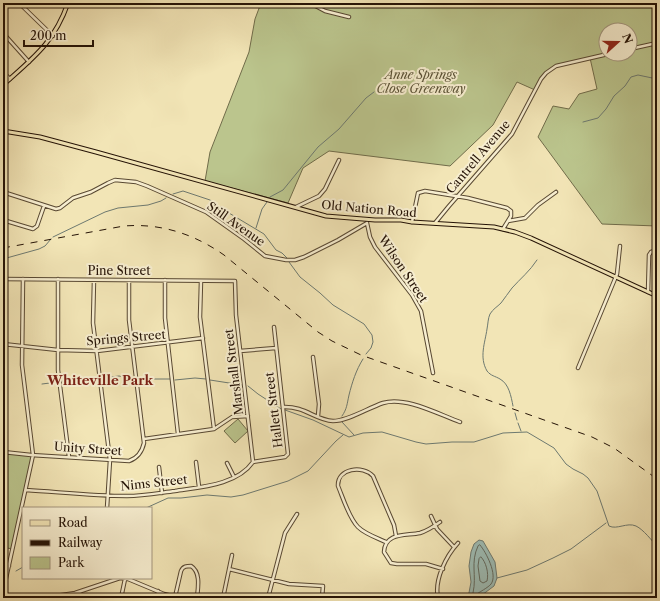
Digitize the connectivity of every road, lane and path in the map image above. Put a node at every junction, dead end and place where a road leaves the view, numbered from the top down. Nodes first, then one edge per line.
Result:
1 (20, 3) edge
2 (68, 3) edge
3 (310, 3) edge
4 (349, 17) dead end
5 (3, 33) edge
6 (53, 36) junction
7 (657, 43) edge
8 (638, 47) edge
9 (598, 56) edge
10 (29, 62) junction
11 (3, 72) edge
12 (10, 79) junction
13 (3, 85) edge
14 (3, 131) edge
15 (339, 160) dead end
16 (3, 192) edge
17 (556, 192) dead end
18 (458, 196) junction
19 (44, 206) junction
20 (295, 208) junction
21 (366, 218) junction
22 (3, 220) edge
23 (507, 221) junction
24 (412, 222) junction
25 (367, 223) junction
26 (436, 223) junction
27 (503, 229) junction
28 (620, 246) dead end
29 (657, 250) edge
30 (616, 277) junction
31 (3, 279) edge
32 (23, 279) junction
33 (58, 279) junction
34 (94, 280) junction
35 (129, 280) junction
36 (165, 280) junction
37 (201, 280) junction
38 (236, 281) joint
39 (648, 292) junction
40 (657, 296) edge
41 (274, 327) dead end
42 (203, 338) junction
43 (168, 343) junction
44 (3, 344) edge
45 (22, 346) junction
46 (132, 347) junction
47 (276, 348) junction
48 (58, 350) junction
49 (97, 351) junction
50 (240, 351) junction
51 (313, 357) dead end
52 (578, 368) dead end
53 (433, 373) dead end
54 (283, 407) junction
55 (248, 416) junction
56 (318, 416) junction
57 (460, 422) dead end
58 (214, 429) junction
59 (178, 434) junction
60 (144, 439) junction
61 (3, 452) edge
62 (33, 455) junction
63 (69, 457) junction
64 (110, 460) junction
65 (196, 462) dead end
66 (253, 462) junction
67 (227, 463) dead end
68 (159, 467) dead end
69 (234, 477) junction
70 (199, 487) junction
71 (26, 490) junction
72 (162, 493) junction
73 (108, 495) junction
74 (22, 507) edge
75 (107, 507) edge
76 (22, 508) edge
77 (297, 514) dead end
78 (431, 516) dead end
79 (440, 522) dead end
80 (435, 526) junction
81 (396, 536) junction
82 (386, 542) junction
83 (458, 543) dead end
84 (454, 547) junction
85 (232, 555) dead end
86 (3, 564) edge
87 (9, 566) junction
88 (229, 569) junction
89 (443, 569) junction
90 (116, 579) edge
91 (125, 579) edge
92 (273, 580) junction
93 (158, 591) junction
94 (3, 592) edge
95 (80, 592) junction
96 (176, 597) junction
97 (22, 598) edge
98 (37, 598) edge
99 (82, 598) edge
100 (121, 598) edge
101 (156, 598) edge
102 (180, 598) edge
103 (197, 598) edge
104 (223, 598) edge
105 (268, 598) edge
106 (322, 598) edge
107 (438, 598) edge
108 (499, 598) edge
109 (505, 598) edge

1 - 6 street
2 - 6 main road
3 - 4 street
5 - 10 street
6 - 10 main road
7 - 8 street
9 - 18 street, Cantrell Avenue
10 - 12 main road
11 - 12 street
12 - 13 main road
14 - 20 main road, Old Nation Road
15 - 20 street
16 - 19 street, Still Avenue
17 - 23 street
18 - 23 street
18 - 24 street
18 - 26 street, Cantrell Avenue
19 - 22 street
19 - 25 street, Still Avenue
20 - 21 main road, Old Nation Road
21 - 24 main road, Old Nation Road
21 - 25 street
23 - 27 street
24 - 26 main road, Old Nation Road
25 - 53 street, Wilson Street
26 - 27 main road, Old Nation Road
27 - 30 main road, Old Nation Road
28 - 30 street
29 - 39 street
30 - 39 main road, Old Nation Road
30 - 52 street
31 - 32 street, Pine Street
32 - 33 street, Pine Street
32 - 45 street
33 - 34 street, Pine Street
33 - 48 street
34 - 35 street, Pine Street
34 - 49 street
35 - 36 street, Pine Street
35 - 46 street
36 - 37 street, Pine Street
36 - 43 street
37 - 38 street, Pine Street
37 - 42 street
38 - 50 street, Marshall Street
39 - 40 main road, Old Nation Road
41 - 47 street, Hallett Street
42 - 43 street, Springs Street
42 - 58 street
43 - 46 street, Springs Street
43 - 59 street
44 - 45 street, Springs Street
45 - 48 street, Springs Street
45 - 62 street
46 - 49 street, Springs Street
46 - 60 street
47 - 50 street
47 - 54 street, Hallett Street
48 - 49 street, Springs Street
48 - 63 street
49 - 64 street
50 - 55 street, Marshall Street
51 - 56 street
54 - 56 street
54 - 66 street, Hallett Street
55 - 58 street
55 - 66 street, Marshall Street
56 - 57 street
58 - 59 street
59 - 60 street
60 - 64 street, Unity Street
61 - 62 street, Unity Street
62 - 63 street, Unity Street
62 - 71 street
63 - 64 street, Unity Street
64 - 73 street
65 - 70 street
66 - 69 street, Nims Street
67 - 69 street
68 - 72 street
69 - 70 street, Nims Street
70 - 72 street, Nims Street
71 - 73 street, Nims Street
71 - 74 street
72 - 73 street, Nims Street
73 - 75 street
76 - 87 street
77 - 92 street
78 - 80 street
79 - 80 street
80 - 81 street
80 - 84 street
81 - 82 street
81 - 82 street
82 - 89 street
83 - 84 street
84 - 89 street
85 - 88 street
86 - 87 street
87 - 94 street
88 - 92 street
88 - 104 street
89 - 107 street
90 - 95 street
91 - 93 street
91 - 100 street
92 - 105 street
92 - 106 street
93 - 96 street
93 - 101 street
95 - 98 street
95 - 99 street
96 - 102 street
96 - 103 street
97 - 98 street
108 - 109 street

